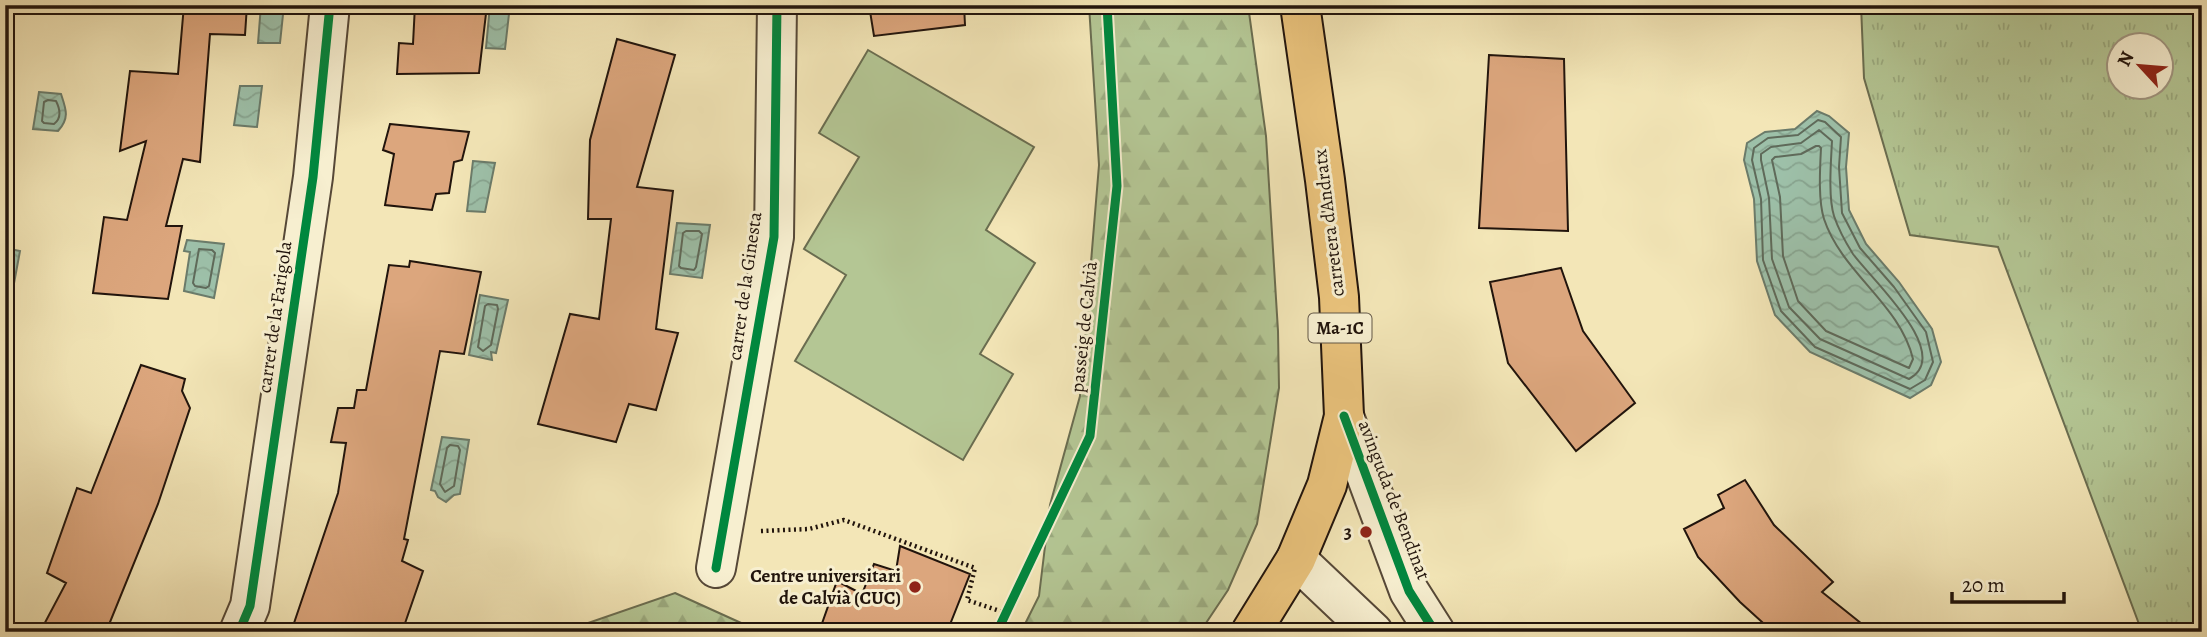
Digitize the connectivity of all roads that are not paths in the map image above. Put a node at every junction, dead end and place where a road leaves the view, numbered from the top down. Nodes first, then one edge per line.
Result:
1 (330, 5) edge
2 (777, 5) edge
3 (1300, 5) edge
4 (1344, 416) junction
5 (719, 550) road end
6 (1296, 559) junction
7 (239, 632) edge
8 (1251, 632) edge
9 (1373, 632) edge
10 (1435, 632) edge

1 - 7 street, carrer de la Farigola
2 - 5 street, carrer de la Ginesta
3 - 4 main road, carretera d'Andratx / Ma-1C
4 - 6 main road, carretera d'Andratx / Ma-1C
4 - 10 street, avinguda de Bendinat
6 - 8 main road, carretera d'Andratx / Ma-1C
6 - 9 street

